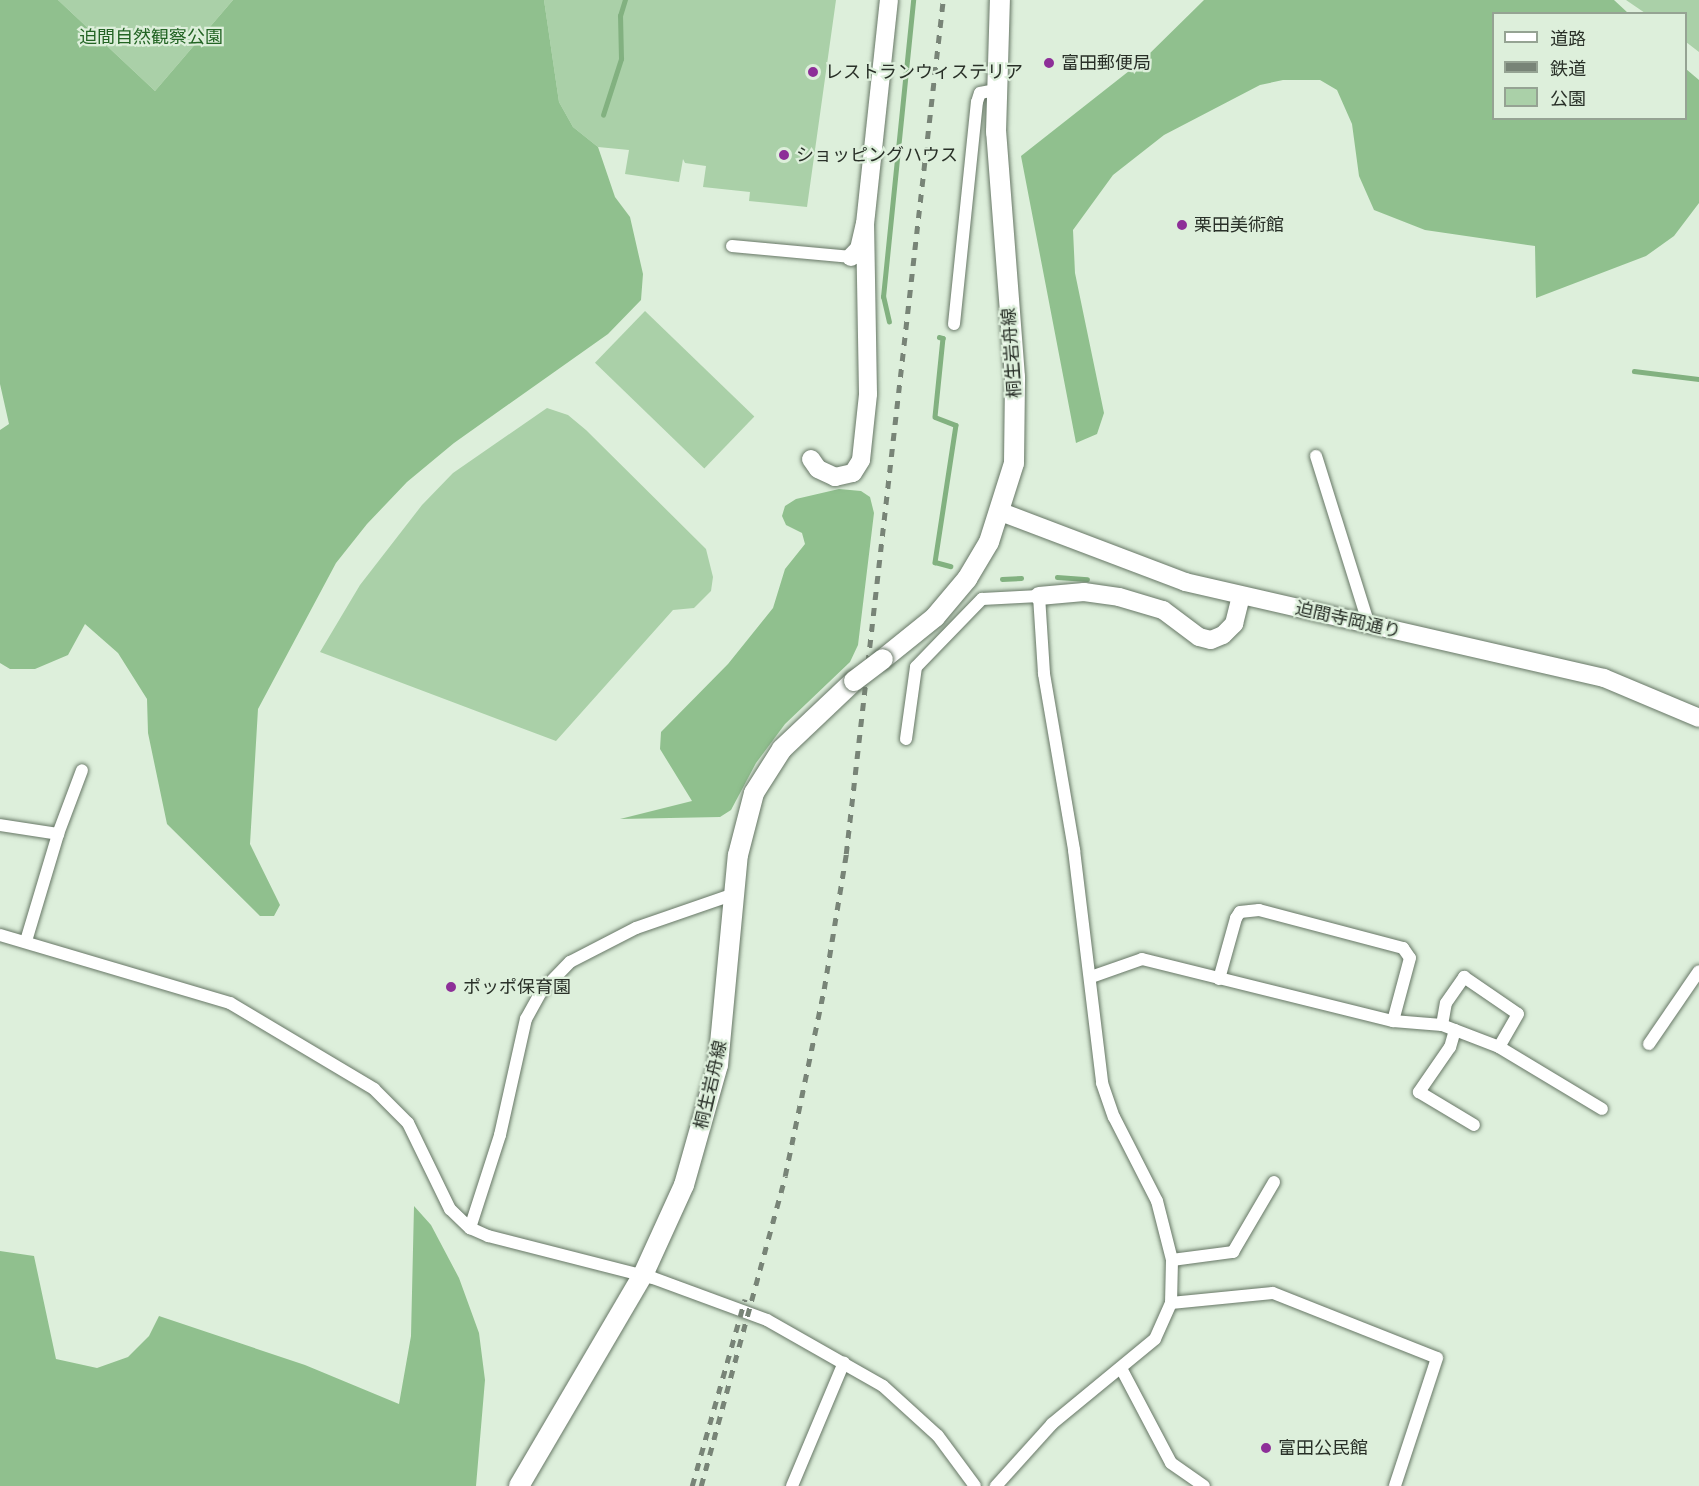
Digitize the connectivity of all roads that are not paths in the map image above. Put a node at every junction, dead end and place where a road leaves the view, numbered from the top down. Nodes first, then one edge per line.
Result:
1 (889, 0) edge
2 (1000, 0) edge
3 (995, 90) junction
4 (865, 224) junction
5 (732, 246) dead end
6 (851, 257) joint
7 (954, 324) dead end
8 (1316, 456) dead end
9 (811, 459) dead end
10 (1000, 512) junction
11 (1039, 596) junction
12 (1241, 596) junction
13 (1369, 625) junction
14 (1699, 718) edge
15 (906, 739) dead end
16 (82, 770) dead end
17 (0, 825) edge
18 (57, 834) junction
19 (734, 894) junction
20 (0, 935) edge
21 (26, 941) junction
22 (1699, 971) edge
23 (1091, 977) junction
24 (1219, 979) junction
25 (1393, 1021) junction
26 (1442, 1025) junction
27 (1455, 1030) junction
28 (1649, 1044) dead end
29 (1499, 1047) junction
30 (1602, 1110) dead end
31 (1474, 1125) dead end
32 (1274, 1182) dead end
33 (470, 1228) junction
34 (1172, 1260) junction
35 (643, 1275) junction
36 (1171, 1303) junction
37 (844, 1362) junction
38 (1122, 1370) junction
39 (519, 1486) edge
40 (792, 1486) edge
41 (975, 1486) edge
42 (996, 1486) edge
43 (1204, 1486) edge
44 (1395, 1486) edge

1 - 4 street
2 - 3 main road, 桐生岩舟線
3 - 7 street
3 - 10 main road, 桐生岩舟線
4 - 6 street
4 - 9 street
5 - 6 street
8 - 13 street
10 - 12 street, 迫間寺岡通り
10 - 19 main road, 桐生岩舟線, bridge
11 - 12 street
11 - 15 street
11 - 23 street
12 - 13 street, 迫間寺岡通り
13 - 14 street, 迫間寺岡通り
16 - 18 street
17 - 18 street
18 - 21 street
19 - 33 street
19 - 35 main road, 桐生岩舟線
20 - 21 street
21 - 33 street
22 - 28 street
23 - 24 street
23 - 34 street
24 - 25 street
24 - 25 street
25 - 26 street
26 - 27 street
26 - 29 street
27 - 29 street
27 - 31 street
29 - 30 street
32 - 34 street
33 - 35 street
34 - 36 street
35 - 37 street
35 - 39 main road, 桐生岩舟線
36 - 38 street
36 - 44 street
37 - 40 street
37 - 41 street
38 - 42 street
38 - 43 street

